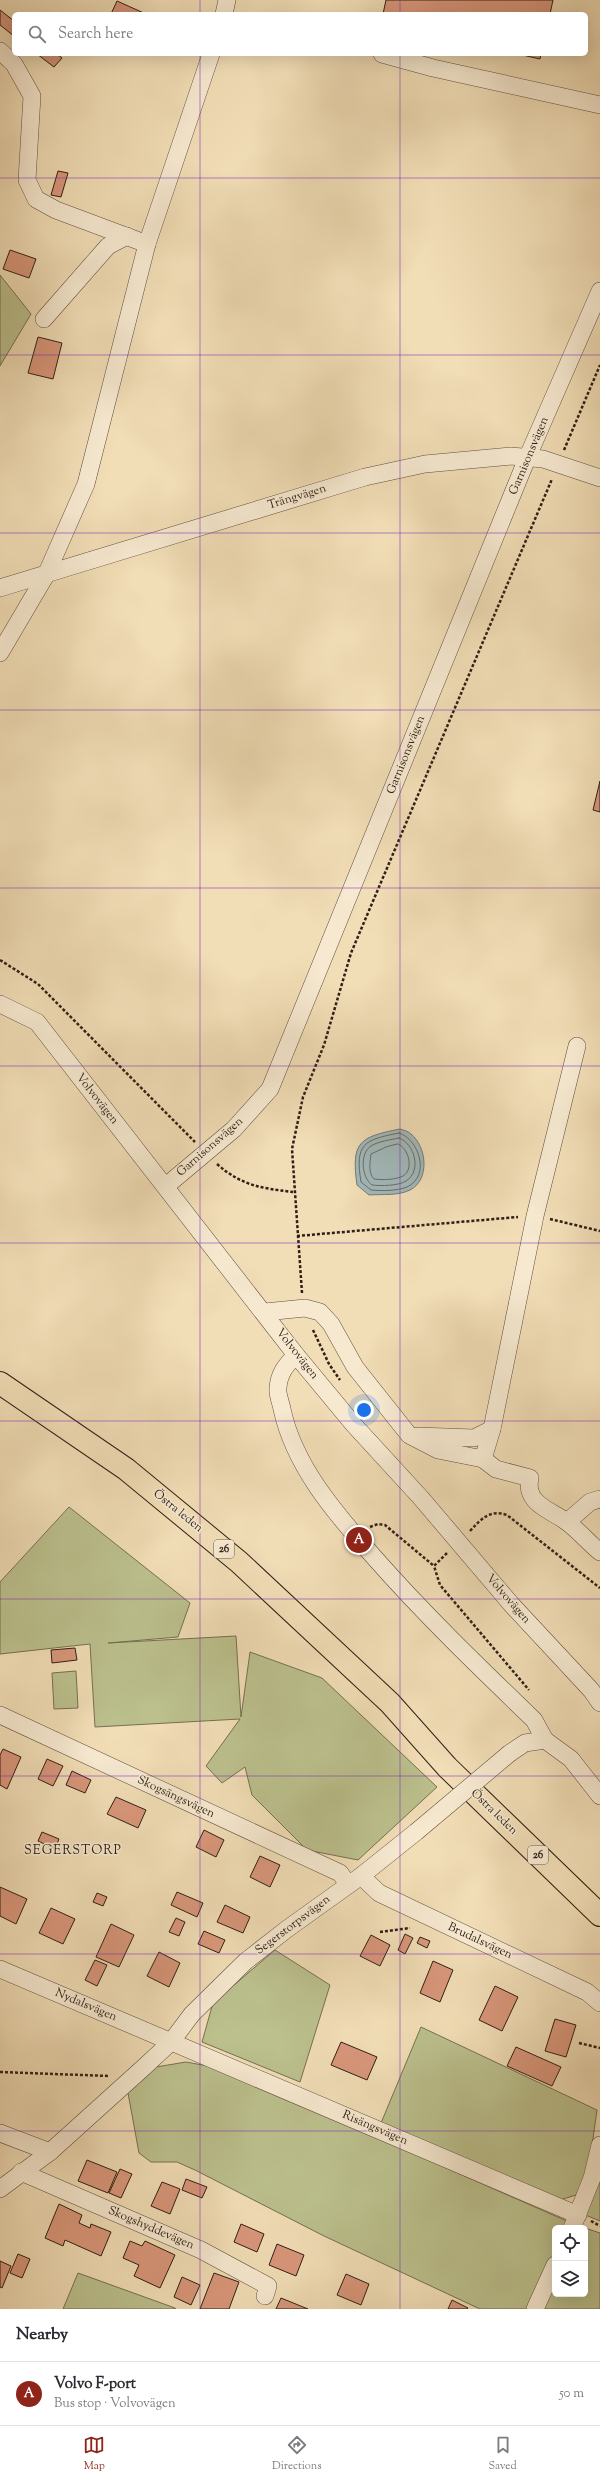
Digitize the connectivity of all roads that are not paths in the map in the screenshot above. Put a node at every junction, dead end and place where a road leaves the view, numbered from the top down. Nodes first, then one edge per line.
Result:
1 (0, 51) edge
2 (210, 56) edge
3 (389, 56) edge
4 (600, 105) edge
5 (127, 236) junction
6 (147, 244) junction
7 (600, 291) edge
8 (44, 319) dead end
9 (528, 456) junction
10 (600, 478) edge
11 (46, 575) junction
12 (0, 588) edge
13 (0, 654) edge
14 (0, 1004) edge
15 (577, 1046) dead end
16 (166, 1186) junction
17 (265, 1312) junction
18 (296, 1355) junction
19 (0, 1383) edge
20 (0, 1396) edge
21 (492, 1429) junction
22 (410, 1435) junction
23 (483, 1459) junction
24 (600, 1499) edge
25 (567, 1522) junction
26 (600, 1552) edge
27 (600, 1703) edge
28 (0, 1715) edge
29 (545, 1740) junction
30 (425, 1742) junction
31 (600, 1796) edge
32 (355, 1880) junction
33 (600, 1915) edge
34 (0, 1969) edge
35 (600, 2004) edge
36 (171, 2042) junction
37 (0, 2133) edge
38 (600, 2145) edge
39 (50, 2152) junction
40 (21, 2172) junction
41 (0, 2189) edge
42 (575, 2222) edge
43 (552, 2272) edge
44 (265, 2296) dead end
45 (535, 2309) edge

1 - 5 street
2 - 6 street
3 - 4 street
5 - 6 street
5 - 8 street
6 - 11 street
7 - 9 street, Garnisonsvägen
9 - 10 street, Trängvägen
9 - 11 street, Trängvägen
9 - 16 street, Garnisonsvägen
11 - 12 street, Trängvägen
11 - 13 street
14 - 16 street, Volvovägen
15 - 21 street
16 - 17 street, Volvovägen
17 - 18 street, Volvovägen
17 - 22 street
18 - 27 street, Volvovägen
18 - 29 street
19 - 30 highway, Östra leden / 26
20 - 30 highway, Östra leden / 26
21 - 22 street
21 - 23 street
22 - 23 street
23 - 25 street
24 - 25 street
25 - 26 street
28 - 32 street, Skogsängsvägen
29 - 31 street
29 - 32 street, Segerstorpsvägen, bridge
30 - 33 highway, Östra leden / 26
32 - 35 street, Brudalsvägen
32 - 36 street, Segerstorpsvägen
34 - 36 street, Nydalsvägen
36 - 39 street, Segerstorpsvägen
36 - 42 street, Risängsvägen
37 - 39 street
38 - 42 street
39 - 40 street, Segerstorpsvägen
40 - 41 street, Segerstorpsvägen
40 - 44 street, Skogshyddevägen
43 - 45 street

